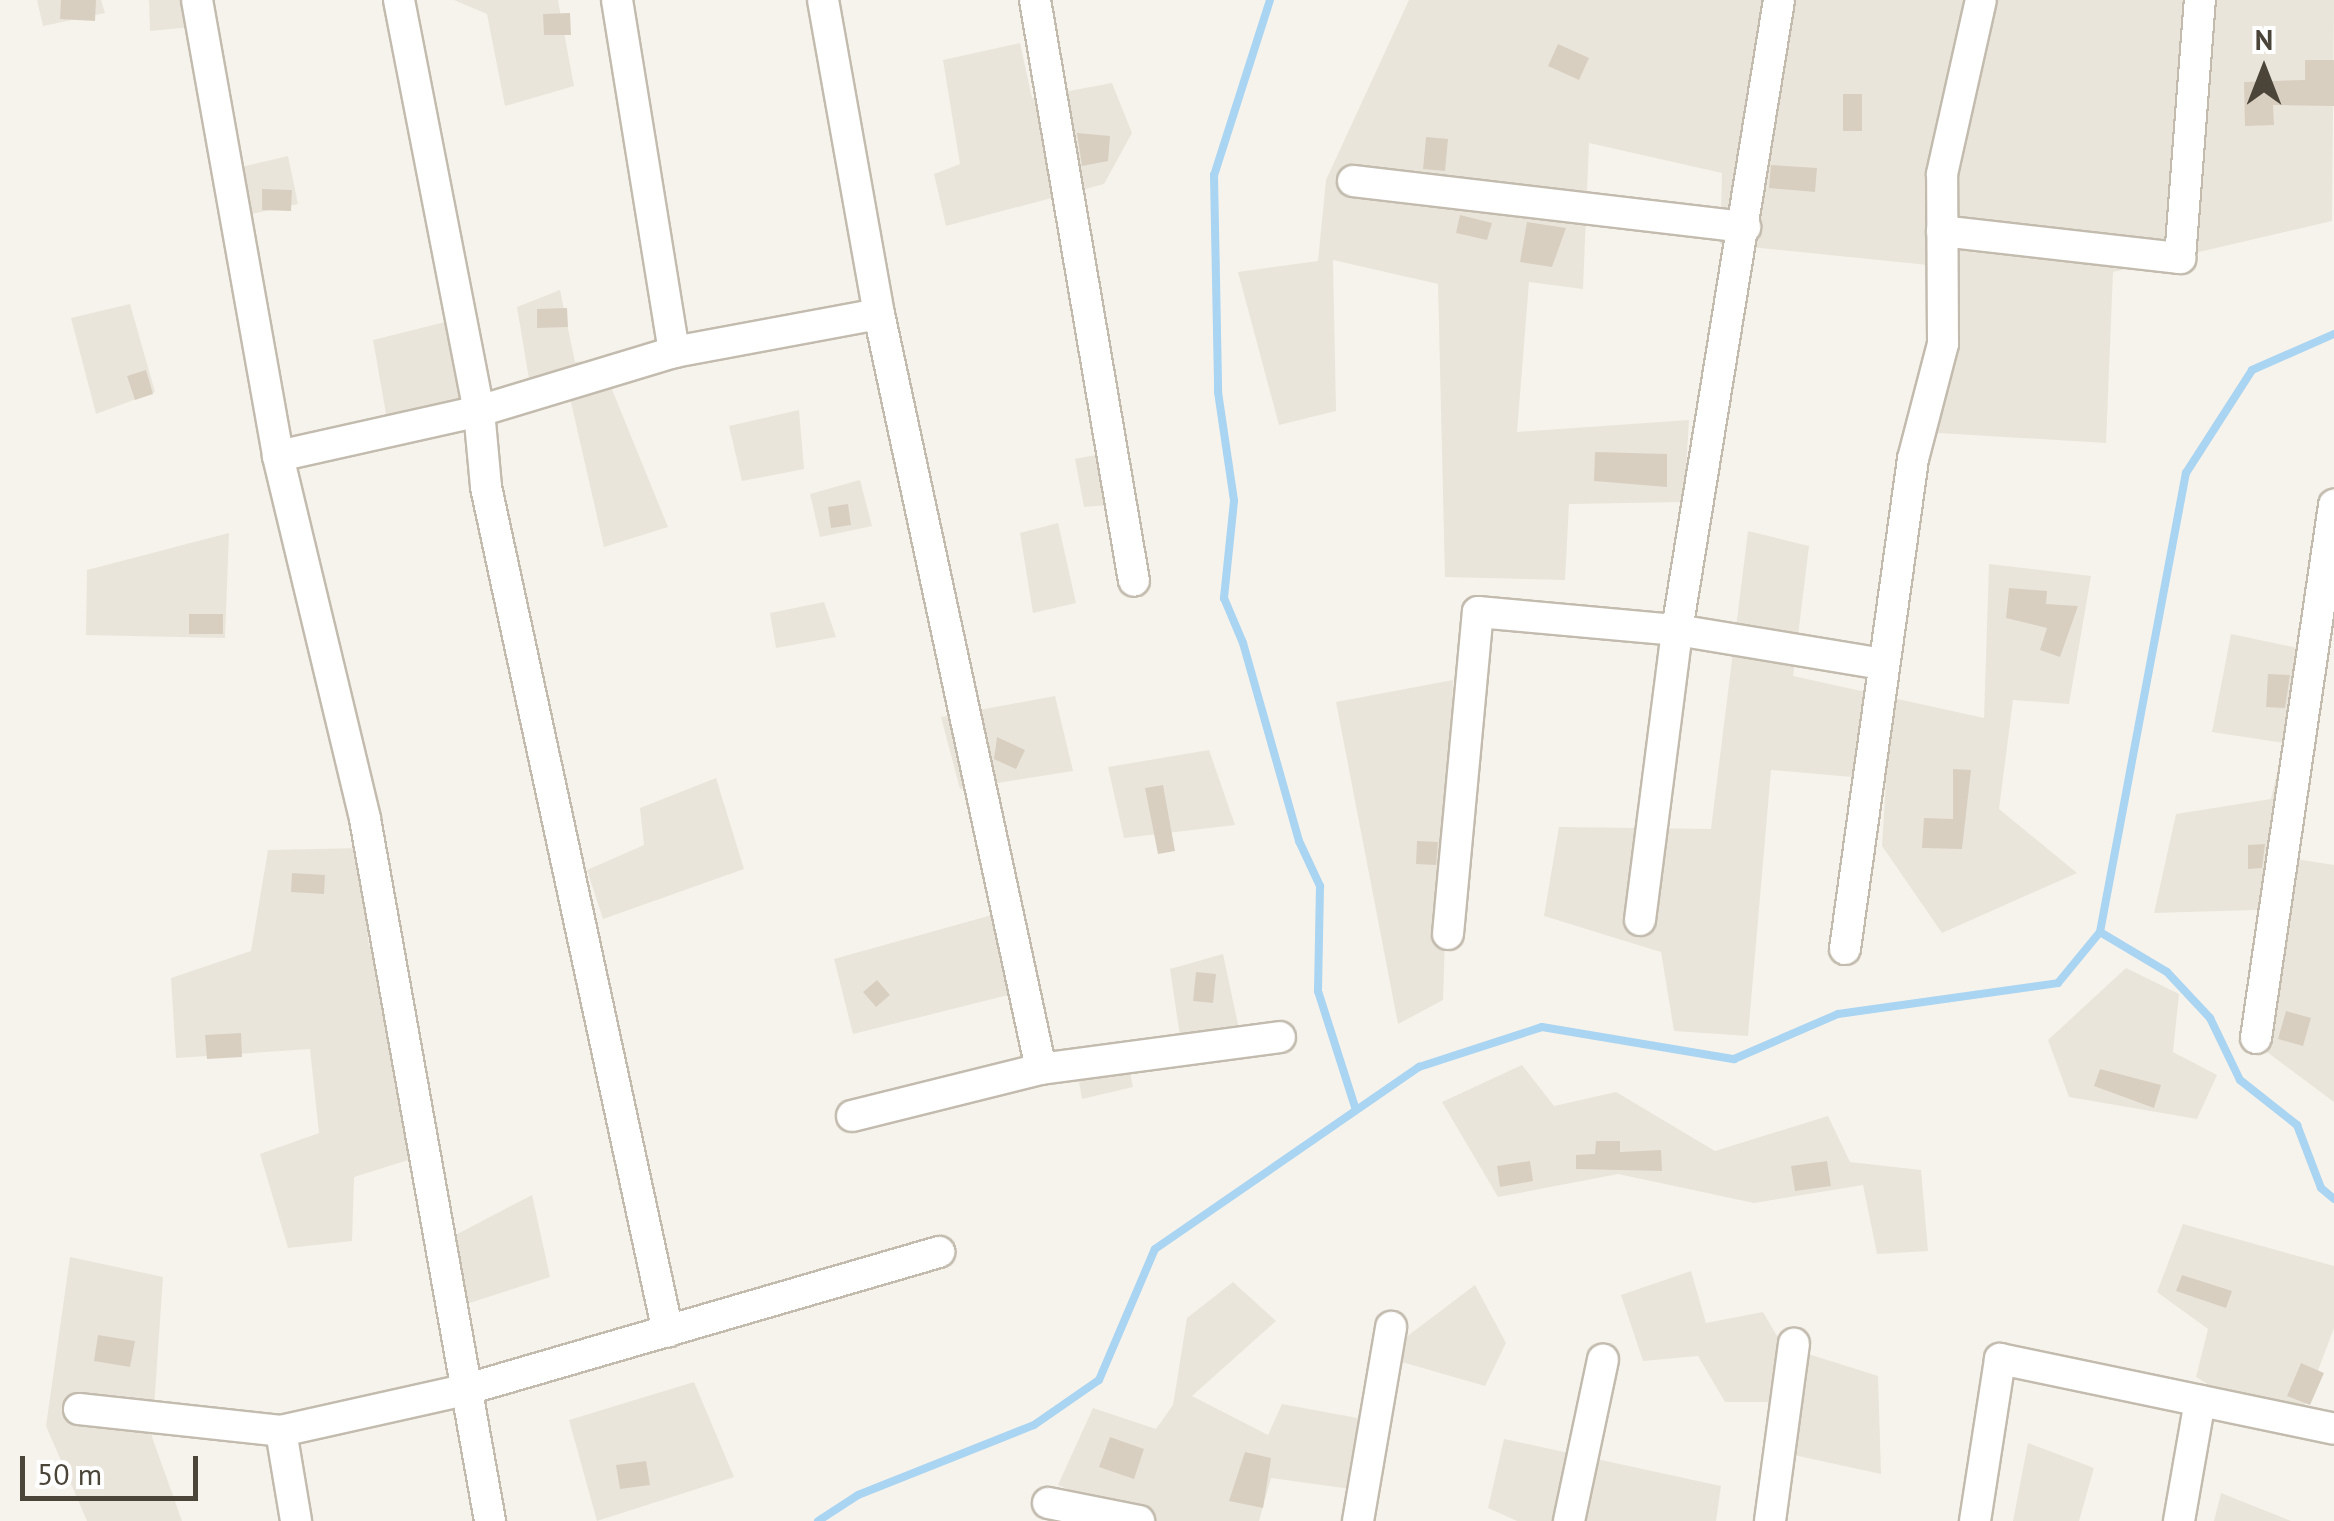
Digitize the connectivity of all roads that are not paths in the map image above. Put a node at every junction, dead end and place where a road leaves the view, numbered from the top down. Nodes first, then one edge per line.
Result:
1 (198, 0) edge
2 (399, 0) edge
3 (617, 0) edge
4 (823, 0) edge
5 (1034, 0) edge
6 (1780, 0) edge
7 (1981, 0) edge
8 (2200, 0) edge
9 (1353, 181) dead end
10 (1745, 227) junction
11 (1942, 231) junction
12 (879, 314) junction
13 (674, 352) junction
14 (479, 411) junction
15 (278, 456) junction
16 (2334, 505) edge
17 (1134, 581) dead end
18 (1677, 630) junction
19 (2324, 655) edge
20 (1883, 664) junction
21 (1640, 920) dead end
22 (1448, 934) dead end
23 (1845, 948) dead end
24 (1280, 1037) dead end
25 (2256, 1038) dead end
26 (1041, 1069) junction
27 (852, 1116) dead end
28 (938, 1252) dead end
29 (1391, 1326) dead end
30 (668, 1332) junction
31 (1794, 1344) dead end
32 (1602, 1360) dead end
33 (464, 1390) junction
34 (2200, 1401) junction
35 (79, 1409) dead end
36 (2334, 1429) edge
37 (281, 1431) junction
38 (1048, 1502) dead end
39 (296, 1521) edge
40 (490, 1521) edge
41 (1139, 1521) edge
42 (1358, 1521) edge
43 (1569, 1521) edge
44 (1770, 1521) edge
45 (1975, 1521) edge
46 (2179, 1521) edge

1 - 15 street
2 - 14 street
3 - 13 street
4 - 12 street
5 - 17 street
6 - 10 street
7 - 11 street
8 - 11 street
9 - 10 street
10 - 18 street
11 - 20 street
12 - 13 street
12 - 26 street
13 - 14 street
14 - 15 street
14 - 30 street
15 - 33 street
16 - 19 street
18 - 20 street
18 - 21 street
18 - 22 street
19 - 25 street
20 - 23 street
24 - 26 street
26 - 27 street
28 - 30 street
29 - 42 street
30 - 33 street
31 - 44 street
32 - 43 street
33 - 37 street
33 - 40 street
34 - 36 street
34 - 45 street
34 - 46 street
35 - 37 street
37 - 39 street
38 - 41 street

